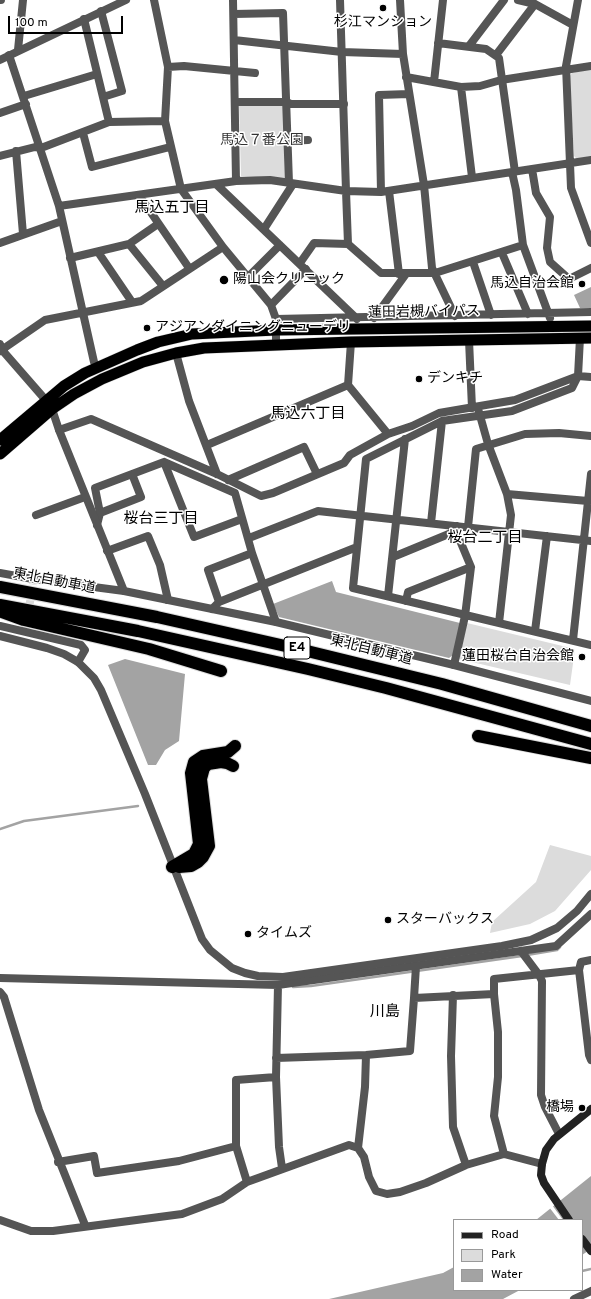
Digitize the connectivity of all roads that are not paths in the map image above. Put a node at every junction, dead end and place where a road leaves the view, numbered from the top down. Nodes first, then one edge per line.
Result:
1 (23, 0) edge
2 (126, 0) edge
3 (154, 0) edge
4 (233, 0) edge
5 (340, 0) edge
6 (400, 0) edge
7 (443, 0) edge
8 (504, 0) edge
9 (518, 0) edge
10 (578, 0) edge
11 (536, 4) junction
12 (100, 11) junction
13 (234, 14) junction
14 (84, 19) junction
15 (573, 25) junction
16 (234, 40) junction
17 (438, 42) junction
18 (469, 46) junction
19 (285, 47) junction
20 (18, 50) junction
21 (342, 52) junction
22 (403, 54) junction
23 (9, 55) junction
24 (496, 55) junction
25 (0, 60) edge
26 (591, 66) edge
27 (168, 67) junction
28 (567, 70) junction
29 (235, 72) junction
30 (255, 73) dead end
31 (97, 74) junction
32 (406, 77) junction
33 (502, 80) junction
34 (434, 82) junction
35 (461, 87) junction
36 (409, 94) junction
37 (24, 96) junction
38 (103, 97) junction
39 (235, 102) junction
40 (287, 102) junction
41 (26, 104) junction
42 (344, 104) junction
43 (0, 113) edge
44 (165, 121) junction
45 (109, 122) junction
46 (83, 133) junction
47 (308, 140) dead end
48 (288, 141) junction
49 (170, 147) junction
50 (40, 148) junction
51 (16, 151) junction
52 (0, 156) edge
53 (591, 160) edge
54 (571, 164) junction
55 (532, 169) junction
56 (513, 172) junction
57 (472, 177) junction
58 (236, 181) junction
59 (216, 184) junction
60 (291, 184) junction
61 (424, 185) junction
62 (181, 189) junction
63 (389, 191) junction
64 (346, 192) junction
65 (381, 192) junction
66 (139, 195) junction
67 (59, 206) junction
68 (62, 221) junction
69 (158, 224) junction
70 (264, 229) junction
71 (24, 234) junction
72 (591, 243) edge
73 (0, 244) edge
74 (129, 244) junction
75 (348, 244) junction
76 (280, 245) junction
77 (523, 245) junction
78 (223, 247) junction
79 (98, 252) junction
80 (502, 253) junction
81 (70, 258) junction
82 (473, 262) junction
83 (303, 266) junction
84 (189, 268) junction
85 (591, 268) edge
86 (436, 273) junction
87 (402, 274) junction
88 (248, 277) junction
89 (163, 286) junction
90 (132, 302) junction
91 (271, 304) junction
92 (84, 312) junction
93 (591, 312) edge
94 (528, 314) junction
95 (549, 314) junction
96 (491, 315) junction
97 (455, 316) junction
98 (374, 318) junction
99 (357, 319) junction
100 (276, 324) junction
101 (591, 326) edge
102 (552, 327) junction
103 (585, 338) edge
104 (469, 340) junction
105 (351, 342) junction
106 (276, 345) junction
107 (1, 348) edge
108 (176, 353) junction
109 (97, 367) junction
110 (578, 376) junction
111 (591, 377) edge
112 (348, 385) junction
113 (50, 404) junction
114 (475, 407) junction
115 (480, 416) junction
116 (442, 421) junction
117 (59, 430) junction
118 (388, 434) junction
119 (591, 436) edge
120 (405, 439) junction
121 (0, 440) edge
122 (488, 444) junction
123 (207, 445) junction
124 (0, 454) edge
125 (164, 462) junction
126 (132, 474) junction
127 (317, 474) junction
128 (591, 474) edge
129 (223, 477) junction
130 (219, 486) junction
131 (507, 494) junction
132 (86, 497) junction
133 (588, 501) junction
134 (100, 513) junction
135 (36, 515) dead end
136 (360, 515) junction
137 (242, 519) junction
138 (396, 519) junction
139 (432, 523) junction
140 (97, 525) junction
141 (468, 527) junction
142 (457, 529) junction
143 (510, 532) junction
144 (547, 536) junction
145 (249, 538) junction
146 (587, 541) edge
147 (357, 547) junction
148 (107, 551) junction
149 (252, 553) junction
150 (393, 557) junction
151 (471, 567) junction
152 (0, 573) edge
153 (264, 583) junction
154 (0, 587) edge
155 (124, 591) junction
156 (388, 596) junction
157 (168, 600) junction
158 (406, 600) junction
159 (219, 602) junction
160 (0, 606) edge
161 (212, 609) junction
162 (0, 611) edge
163 (466, 616) junction
164 (276, 622) junction
165 (499, 623) junction
166 (0, 626) edge
167 (535, 631) junction
168 (0, 636) edge
169 (573, 640) junction
170 (591, 645) edge
171 (78, 662) junction
172 (454, 665) junction
173 (220, 671) dead end
174 (591, 701) edge
175 (591, 726) edge
176 (478, 736) dead end
177 (591, 744) edge
178 (235, 746) dead end
179 (591, 758) edge
180 (233, 766) dead end
181 (172, 867) junction
182 (591, 894) edge
183 (591, 914) edge
184 (521, 951) junction
185 (591, 960) edge
186 (416, 966) junction
187 (579, 970) junction
188 (539, 975) junction
189 (0, 978) edge
190 (278, 985) junction
191 (0, 992) edge
192 (494, 994) junction
193 (454, 996) junction
194 (414, 998) junction
195 (366, 1055) junction
196 (276, 1058) junction
197 (591, 1060) edge
198 (276, 1077) junction
199 (591, 1109) edge
200 (559, 1134) junction
201 (236, 1146) junction
202 (358, 1148) junction
203 (504, 1154) junction
204 (58, 1162) junction
205 (542, 1164) junction
206 (466, 1165) junction
207 (282, 1168) junction
208 (247, 1182) junction
209 (567, 1219) edge
210 (0, 1220) edge
211 (85, 1225) junction
212 (583, 1240) edge
213 (591, 1251) edge
214 (591, 1291) edge
215 (574, 1299) edge

1 - 20 street
2 - 12 street
3 - 27 street
4 - 13 street
5 - 21 street
6 - 22 street
7 - 17 street
8 - 18 street
9 - 11 street
10 - 15 street
11 - 15 street
11 - 24 street
12 - 14 street
12 - 38 street
13 - 16 street
13 - 19 street
14 - 20 street
14 - 31 street
15 - 28 street
16 - 19 street
16 - 29 street
17 - 18 street
17 - 34 street
18 - 24 street
19 - 21 street
19 - 40 street
20 - 23 street
21 - 22 street
21 - 42 street
22 - 32 street
23 - 25 street
23 - 37 street
24 - 33 street
26 - 28 street
27 - 29 street
27 - 44 street
28 - 33 street
28 - 54 street
29 - 30 street
29 - 39 street
31 - 37 street
31 - 38 street
32 - 34 street
32 - 36 street
33 - 35 street
33 - 56 street
34 - 35 street
35 - 57 street
36 - 61 street
36 - 65 street
37 - 41 street
38 - 45 street
39 - 40 street
39 - 58 street
40 - 42 street
40 - 48 street
41 - 43 street
41 - 50 street
42 - 64 street
44 - 45 street
44 - 49 street
45 - 46 street
46 - 49 street
46 - 50 street
47 - 48 street
48 - 60 street
49 - 62 street
50 - 51 street
50 - 67 street
51 - 52 street
51 - 71 street
53 - 54 street
54 - 55 street
54 - 72 street
55 - 56 street
55 - 85 street
56 - 57 street
56 - 77 street
57 - 61 street
58 - 59 street
58 - 60 street
59 - 62 street
59 - 70 street
60 - 64 street
60 - 70 street
61 - 63 street
61 - 86 street
62 - 66 street
62 - 78 street
63 - 65 street
63 - 87 street
64 - 65 street
64 - 75 street
66 - 67 street
66 - 69 street
67 - 68 street
68 - 71 street
68 - 81 street
69 - 74 street
69 - 84 street
70 - 76 street
71 - 73 street
74 - 79 street
74 - 89 street
75 - 83 street
75 - 87 street
76 - 83 street
76 - 88 street
77 - 80 street
77 - 95 street
78 - 84 street
78 - 88 street
79 - 81 street
79 - 90 street
80 - 82 street
80 - 94 street
81 - 92 street
82 - 86 street
82 - 96 street
83 - 91 street
83 - 99 street
84 - 89 street
86 - 87 street
86 - 97 street
87 - 98 street
88 - 91 street
89 - 90 street
90 - 92 street
91 - 100 street
92 - 107 street
92 - 109 street
93 - 95 street
94 - 95 street
94 - 96 street
95 - 102 street
96 - 97 street
97 - 98 street
98 - 99 street
99 - 100 street
100 - 102 highway, 蓮田岩槻バイパス
100 - 106 street
100 - 109 highway, 蓮田岩槻バイパス
101 - 102 highway, 蓮田岩槻バイパス
103 - 104 highway, 蓮田岩槻バイパス
103 - 110 street
104 - 105 highway, 蓮田岩槻バイパス
104 - 114 street
105 - 106 highway, 蓮田岩槻バイパス
105 - 112 street
106 - 108 highway, 蓮田岩槻バイパス
107 - 113 street
108 - 113 highway, 蓮田岩槻バイパス
108 - 123 street
109 - 113 highway, 蓮田岩槻バイパス
110 - 111 street
110 - 114 street
110 - 115 street
112 - 118 street
112 - 123 street
113 - 117 street
113 - 121 highway, 蓮田岩槻バイパス
113 - 124 highway, 蓮田岩槻バイパス
114 - 115 street
114 - 118 street
115 - 116 street
115 - 122 street
116 - 120 street
116 - 139 street
117 - 129 street
117 - 132 street
118 - 127 street
119 - 122 street
120 - 136 street
120 - 138 street
122 - 131 street
122 - 141 street
123 - 129 street
125 - 126 street
125 - 130 street
125 - 137 street
126 - 134 street
126 - 134 street
127 - 129 street
127 - 129 street
128 - 133 street
129 - 130 street
130 - 137 street
131 - 133 street
131 - 143 street
132 - 135 street
132 - 140 street
133 - 146 street
134 - 140 street
136 - 138 street
136 - 145 street
136 - 147 street
137 - 145 street
138 - 139 street
138 - 150 street
139 - 142 street
140 - 148 street
141 - 142 street
141 - 143 street
142 - 150 street
142 - 151 street
143 - 144 street
143 - 165 street
144 - 146 street
144 - 167 street
145 - 149 street
146 - 169 street
147 - 153 street
147 - 156 street
148 - 155 street
148 - 157 street
149 - 153 street
149 - 159 street
150 - 156 street
151 - 158 street
151 - 163 street
152 - 155 street
153 - 159 street
153 - 164 street
154 - 175 highway, 東北自動車道 / E4
155 - 157 street
156 - 158 street
157 - 161 street
158 - 163 street
159 - 161 street
160 - 177 highway, E4
161 - 164 street
162 - 173 highway
163 - 165 street
163 - 172 street
164 - 172 street
165 - 167 street
166 - 171 street
167 - 169 street
168 - 171 street
169 - 170 street
171 - 181 street
172 - 174 street
176 - 179 highway
178 - 181 highway
180 - 181 highway
181 - 182 street
183 - 184 street
184 - 186 street
184 - 188 street
185 - 187 street
186 - 190 street
186 - 194 street
187 - 188 street
187 - 197 street
188 - 192 street
188 - 200 street
189 - 190 street
190 - 196 street
191 - 204 street
192 - 193 street
192 - 203 street
193 - 194 street
193 - 206 street
194 - 195 street
195 - 196 street
195 - 202 street
196 - 198 street
198 - 201 street
198 - 207 street
199 - 200 main road
200 - 205 main road
201 - 204 street
201 - 208 street
202 - 206 street
202 - 207 street
203 - 205 street
203 - 206 street
204 - 211 street
205 - 209 main road
207 - 208 street
208 - 211 street
210 - 211 street
212 - 213 main road
214 - 215 street

